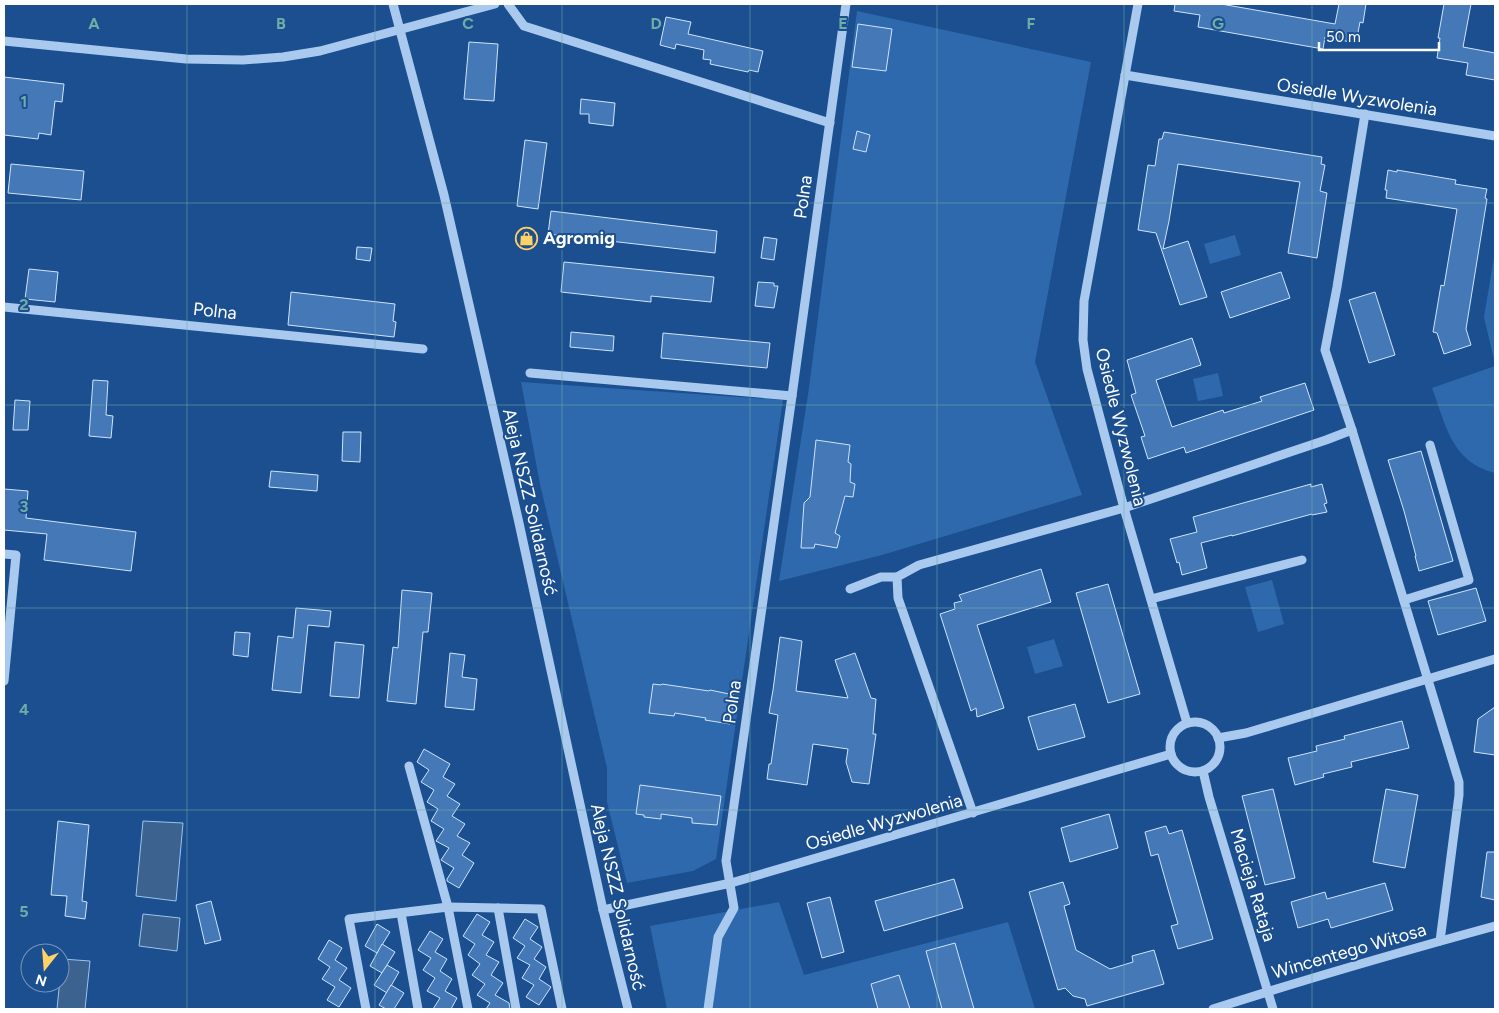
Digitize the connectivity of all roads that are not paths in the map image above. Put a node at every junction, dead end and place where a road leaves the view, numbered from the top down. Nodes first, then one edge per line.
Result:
1 (393, 4) edge
2 (495, 4) edge
3 (508, 4) edge
4 (846, 4) edge
5 (1138, 4) edge
6 (400, 30) junction
7 (4, 42) edge
8 (1125, 75) junction
9 (1365, 114) junction
10 (830, 123) junction
11 (1495, 136) edge
12 (4, 306) edge
13 (423, 348) dead end
14 (530, 372) dead end
15 (792, 396) junction
16 (1352, 430) junction
17 (1430, 445) dead end
18 (1124, 508) junction
19 (4, 554) edge
20 (1302, 560) dead end
21 (897, 577) junction
22 (850, 589) dead end
23 (1151, 599) junction
24 (1404, 600) junction
25 (1495, 659) edge
26 (1428, 679) junction
27 (4, 681) edge
28 (1187, 723) junction
29 (1218, 738) junction
30 (1171, 754) junction
31 (409, 766) dead end
32 (1203, 771) junction
33 (973, 813) junction
34 (731, 883) junction
35 (448, 907) junction
36 (498, 908) junction
37 (603, 910) junction
38 (401, 913) junction
39 (1495, 926) edge
40 (1440, 941) junction
41 (1268, 991) junction
42 (366, 1009) edge
43 (418, 1009) edge
44 (468, 1009) edge
45 (516, 1009) edge
46 (562, 1009) edge
47 (628, 1009) edge
48 (708, 1009) edge
49 (1213, 1009) edge
50 (1273, 1009) edge

1 - 6 street, Aleja NSZZ Solidarność
2 - 6 street
3 - 10 street
4 - 10 street, Polna
5 - 8 street, Osiedle Wyzwolenia
6 - 7 street
6 - 37 street, Aleja NSZZ Solidarność
8 - 9 street, Osiedle Wyzwolenia
8 - 18 street, Osiedle Wyzwolenia
9 - 11 street, Osiedle Wyzwolenia
9 - 16 street
10 - 15 street, Polna
12 - 13 street, Polna
14 - 15 street
15 - 34 street, Polna
16 - 18 street
16 - 24 street
17 - 24 street
18 - 21 street
18 - 23 street, Osiedle Wyzwolenia
19 - 27 street
20 - 23 street
21 - 22 street
21 - 33 street
23 - 28 street, Osiedle Wyzwolenia
24 - 26 street
25 - 26 street
26 - 29 street
26 - 40 street
28 - 29 street
28 - 30 street
29 - 32 street
30 - 32 street
30 - 33 street, Osiedle Wyzwolenia
31 - 35 street
32 - 41 street, Macieja Rataja
33 - 34 street, Osiedle Wyzwolenia
34 - 37 street, Osiedle Wyzwolenia
34 - 48 street, Polna
35 - 36 street
35 - 38 street
35 - 44 street
36 - 45 street
36 - 46 street
37 - 47 street, Aleja NSZZ Solidarność
38 - 42 street
38 - 43 street
39 - 40 street, Wincentego Witosa
40 - 41 street, Wincentego Witosa
41 - 49 street, Wincentego Witosa
41 - 50 street, Macieja Rataja

